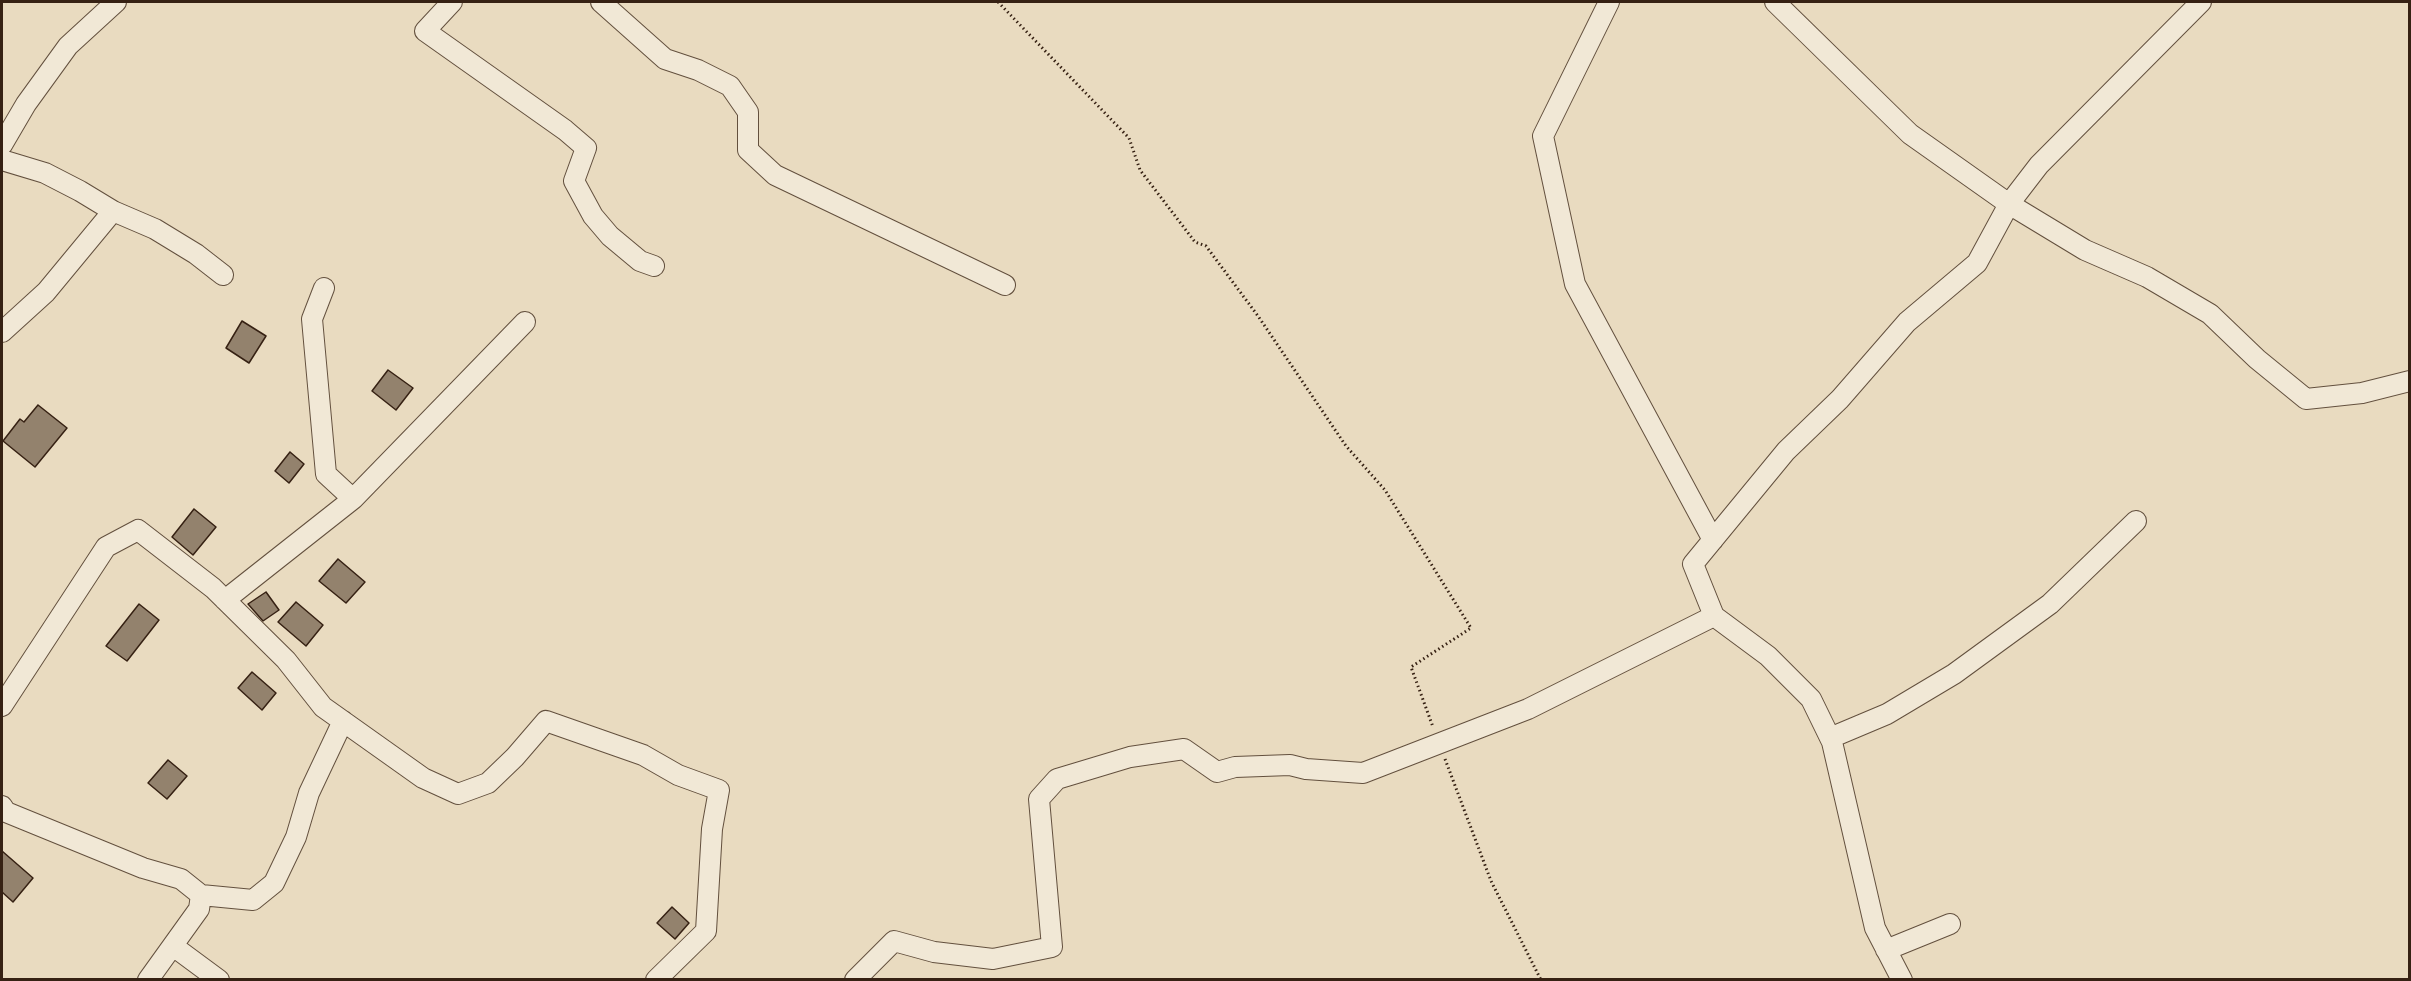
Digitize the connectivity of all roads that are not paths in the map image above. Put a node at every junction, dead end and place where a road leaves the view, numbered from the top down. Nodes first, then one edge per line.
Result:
1 (117, 2) edge
2 (452, 2) edge
3 (601, 2) edge
4 (1609, 2) edge
5 (1775, 2) edge
6 (2201, 2) edge
7 (2, 145) edge
8 (2, 160) edge
9 (2009, 204) junction
10 (113, 211) junction
11 (654, 266) dead end
12 (224, 275) dead end
13 (1005, 285) dead end
14 (324, 288) dead end
15 (525, 322) dead end
16 (2, 332) edge
17 (2409, 381) edge
18 (353, 499) junction
19 (2136, 521) dead end
20 (1713, 540) junction
21 (225, 600) junction
22 (1714, 616) junction
23 (2, 706) edge
24 (343, 721) junction
25 (1830, 738) junction
26 (2, 806) edge
27 (201, 895) junction
28 (1950, 924) dead end
29 (173, 946) junction
30 (1886, 950) junction
31 (148, 980) edge
32 (219, 980) edge
33 (656, 980) edge
34 (855, 980) edge
35 (1902, 980) edge

1 - 7 street
2 - 11 street
3 - 13 street
4 - 20 street
5 - 9 street
6 - 9 street
8 - 10 street
9 - 17 street
9 - 20 street
10 - 12 street
10 - 16 street
14 - 18 street
15 - 18 street
18 - 21 street
19 - 25 street
20 - 22 street
21 - 23 street
21 - 24 street
22 - 25 street
22 - 34 street
24 - 27 street
24 - 33 street
25 - 30 street
26 - 27 street
27 - 29 street
28 - 30 street
29 - 31 street
29 - 32 street
30 - 35 street

